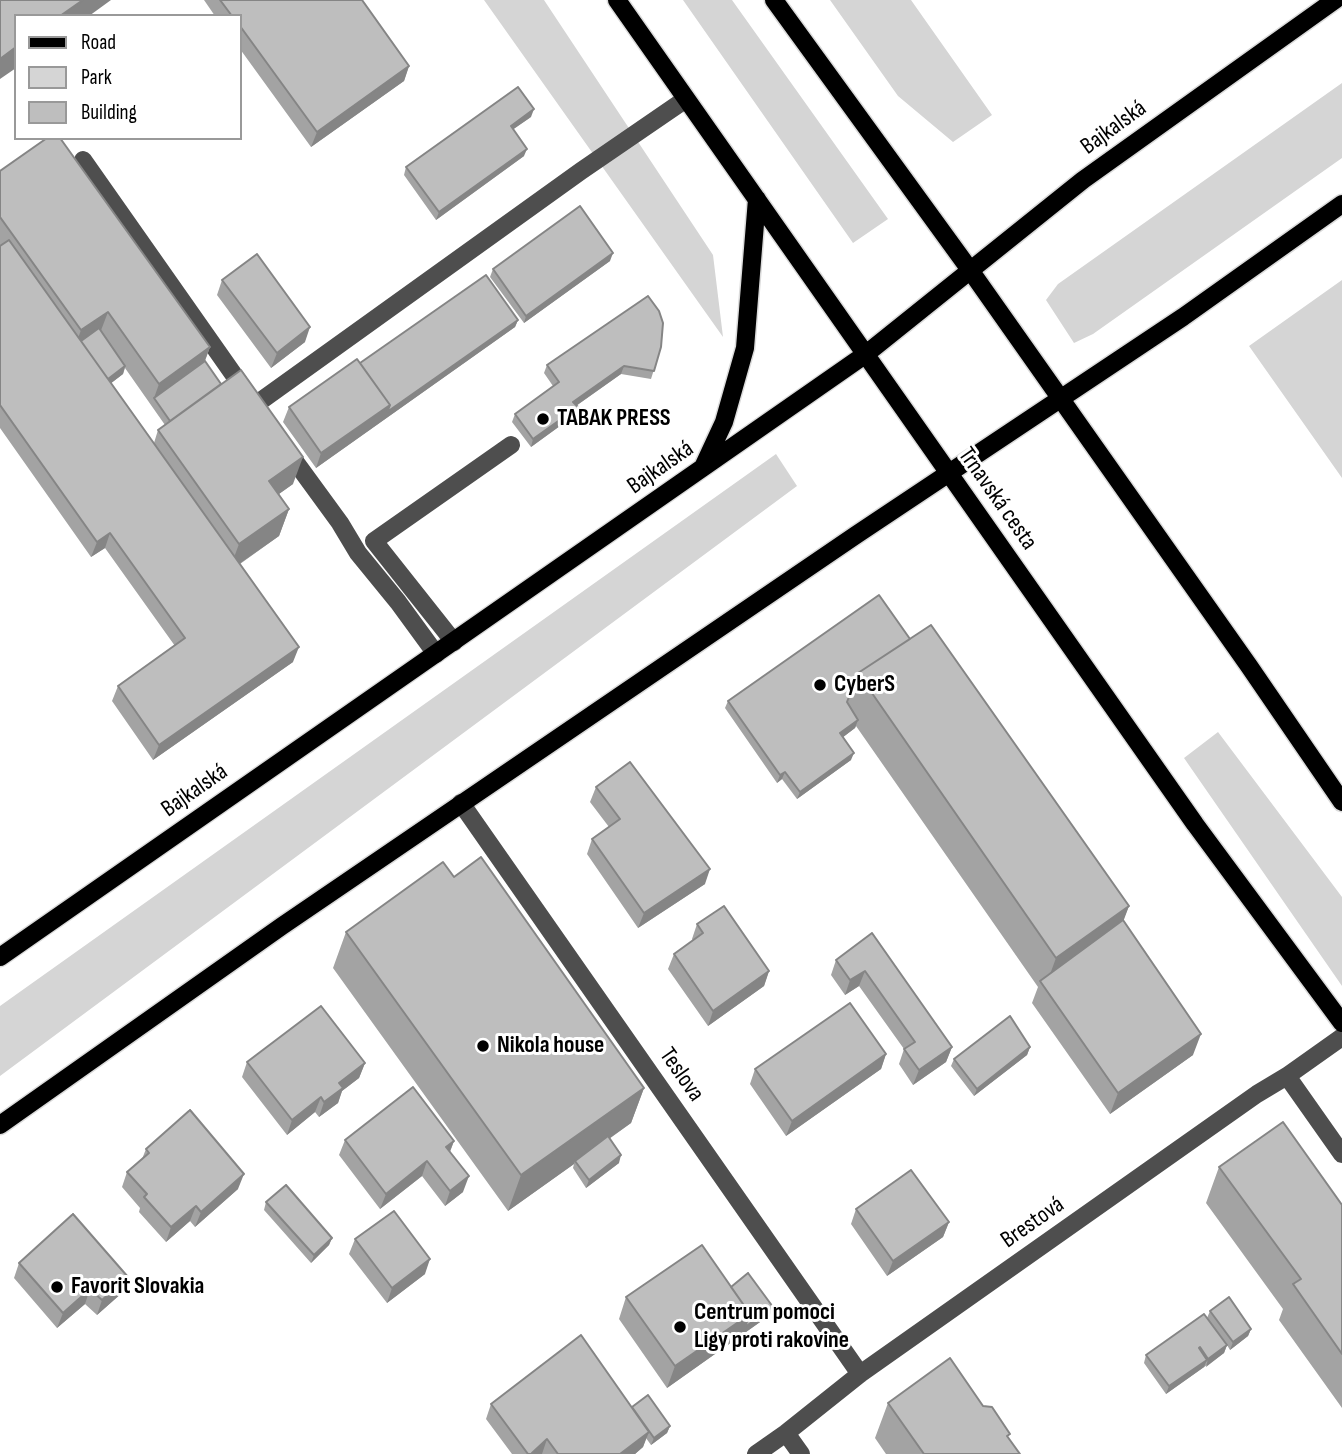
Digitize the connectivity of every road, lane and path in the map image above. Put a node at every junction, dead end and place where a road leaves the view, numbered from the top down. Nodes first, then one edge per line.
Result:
1 (617, 0) edge
2 (774, 0) edge
3 (1335, 0) edge
4 (686, 99) junction
5 (83, 160) dead end
6 (757, 200) junction
7 (1342, 204) edge
8 (970, 270) junction
9 (866, 354) junction
10 (1061, 399) junction
11 (279, 438) edge
12 (511, 446) dead end
13 (703, 468) junction
14 (949, 473) junction
15 (374, 541) junction
16 (358, 553) junction
17 (454, 642) junction
18 (436, 654) junction
19 (1342, 802) edge
20 (461, 803) junction
21 (0, 957) edge
22 (1342, 1023) edge
23 (1342, 1037) edge
24 (1287, 1076) junction
25 (0, 1125) edge
26 (1342, 1154) edge
27 (860, 1374) junction
28 (786, 1433) junction
29 (756, 1454) edge
30 (801, 1454) edge

1 - 4 main road, Trnavská cesta
2 - 8 main road
3 - 8 main road, Bajkalská
4 - 5 street
4 - 6 main road, Trnavská cesta
6 - 9 main road, Trnavská cesta
6 - 13 main road
7 - 10 main road
8 - 9 main road, Bajkalská
8 - 10 main road
9 - 13 main road, Bajkalská
9 - 14 main road, Trnavská cesta
10 - 14 main road
10 - 19 main road
11 - 16 street
12 - 15 street
13 - 17 main road, Bajkalská
14 - 20 main road
14 - 22 main road, Trnavská cesta
15 - 16 street
15 - 17 street
16 - 18 street
17 - 18 main road, Bajkalská
18 - 21 main road, Bajkalská
20 - 25 main road
20 - 27 street, Teslova
23 - 24 street, Brestová
24 - 26 street
24 - 27 street, Brestová
27 - 28 street, Brestová
28 - 29 street, Brestová
28 - 30 street

